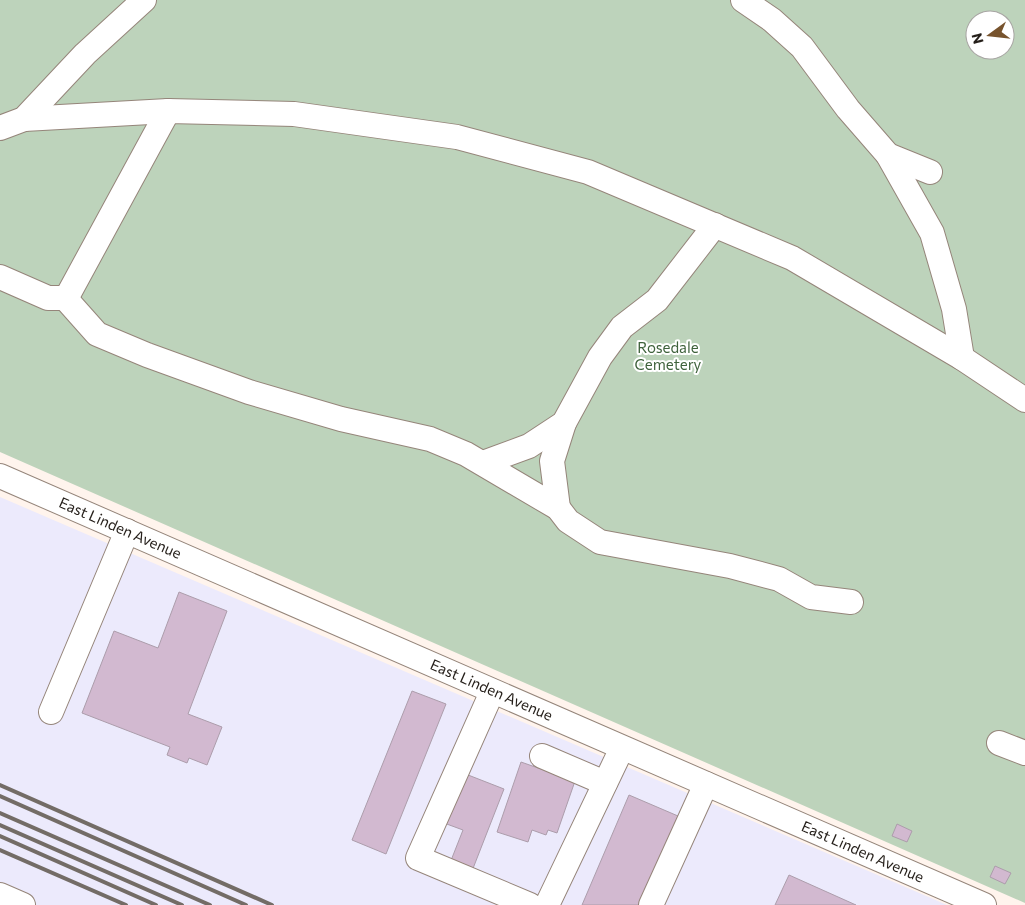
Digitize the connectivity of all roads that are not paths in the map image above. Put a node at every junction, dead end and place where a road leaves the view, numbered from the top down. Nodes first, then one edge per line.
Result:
1 (144, 0) edge
2 (743, 0) edge
3 (168, 111) junction
4 (24, 119) junction
5 (0, 128) edge
6 (888, 155) junction
7 (930, 172) dead end
8 (714, 224) junction
9 (0, 278) edge
10 (65, 298) junction
11 (962, 358) junction
12 (1025, 400) edge
13 (564, 423) junction
14 (483, 463) junction
15 (0, 476) edge
16 (558, 508) junction
17 (127, 531) junction
18 (851, 602) dead end
19 (492, 692) junction
20 (51, 712) dead end
21 (999, 743) dead end
22 (622, 748) junction
23 (1025, 753) edge
24 (542, 756) dead end
25 (605, 783) junction
26 (706, 784) junction
27 (0, 894) edge
28 (23, 905) edge
29 (530, 905) edge
30 (547, 905) edge
31 (651, 905) edge
32 (984, 905) edge

1 - 4 street
2 - 6 street
3 - 4 street
3 - 8 street
3 - 10 street
4 - 5 street
6 - 7 street
6 - 11 street
8 - 11 street
8 - 13 street
9 - 10 street
10 - 14 street
11 - 12 street
13 - 14 street
13 - 16 street
14 - 16 street
15 - 17 street, East Linden Avenue
16 - 18 street
17 - 19 street, East Linden Avenue
17 - 20 street
19 - 22 street, East Linden Avenue
19 - 29 street
21 - 23 street
22 - 25 street
22 - 26 street, East Linden Avenue
24 - 25 street
25 - 30 street
26 - 31 street
26 - 32 street, East Linden Avenue
27 - 28 street

